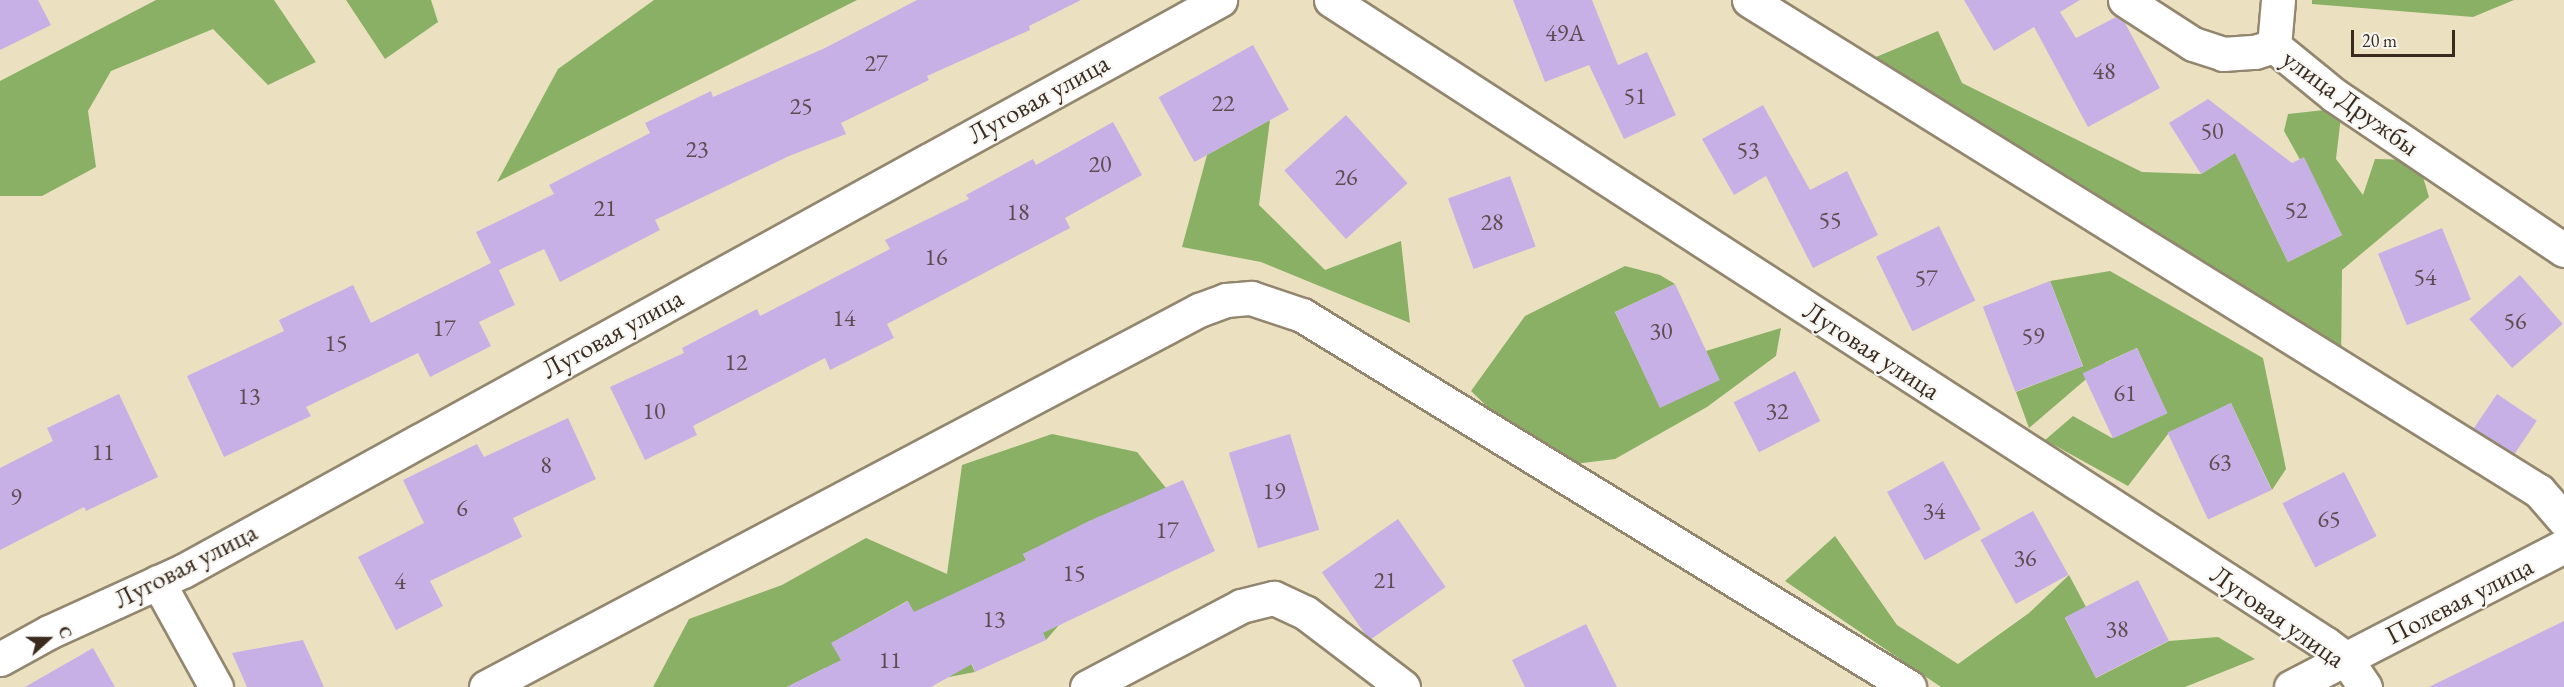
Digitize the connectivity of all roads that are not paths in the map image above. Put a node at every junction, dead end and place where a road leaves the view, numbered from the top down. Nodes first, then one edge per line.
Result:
1 (1304, 0) edge
2 (1331, 0) edge
3 (1749, 0) edge
4 (2125, 0) edge
5 (2278, 0) edge
6 (1213, 1) edge
7 (1368, 24) junction
8 (2274, 46) junction
9 (2564, 250) edge
10 (2564, 520) edge
11 (2564, 546) edge
12 (158, 582) junction
13 (0, 659) edge
14 (2346, 659) junction
15 (216, 687) edge
16 (486, 687) edge
17 (1087, 687) edge
18 (1403, 687) edge
19 (1909, 687) edge
20 (2291, 687) edge
21 (2365, 687) edge

1 - 7 street, Луговая улица
2 - 7 street, Луговая улица
3 - 10 street
4 - 8 street, улица Дружбы
5 - 8 street
6 - 12 street, Луговая улица
7 - 14 street, Луговая улица
8 - 9 street, улица Дружбы
11 - 14 street, Полевая улица
12 - 13 street, Луговая улица
12 - 15 street
14 - 20 street, Полевая улица
14 - 21 street, Луговая улица
16 - 19 street
17 - 18 street

